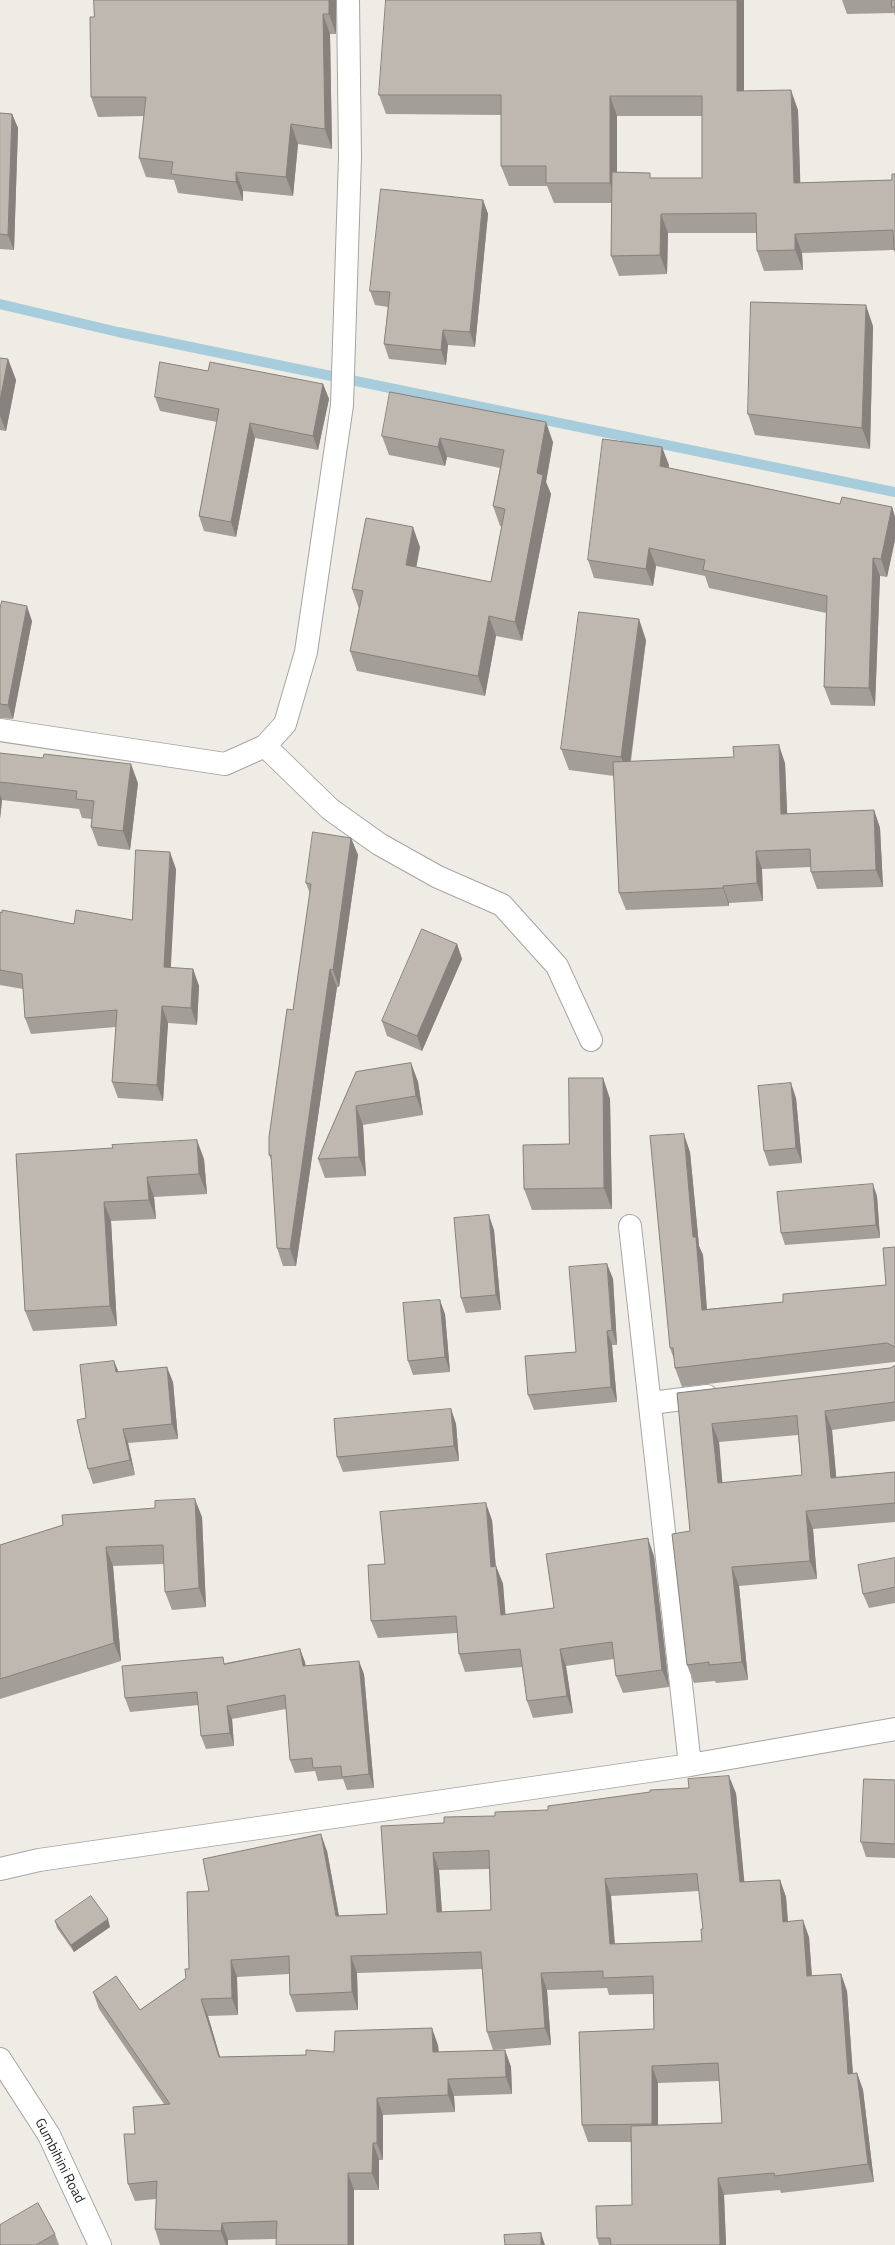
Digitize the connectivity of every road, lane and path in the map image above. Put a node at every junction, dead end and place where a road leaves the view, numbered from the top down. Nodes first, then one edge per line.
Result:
1 (348, 0) edge
2 (0, 730) edge
3 (265, 746) junction
4 (591, 1040) dead end
5 (630, 1226) dead end
6 (730, 1393) edge
7 (651, 1403) junction
8 (895, 1729) edge
9 (690, 1766) junction
10 (0, 1869) edge
11 (0, 2059) edge
12 (100, 2245) edge

1 - 3 street
2 - 3 street
3 - 4 street
5 - 7 street
6 - 7 street
7 - 9 street
8 - 9 street
9 - 10 street
11 - 12 street, Gumbihini Road

